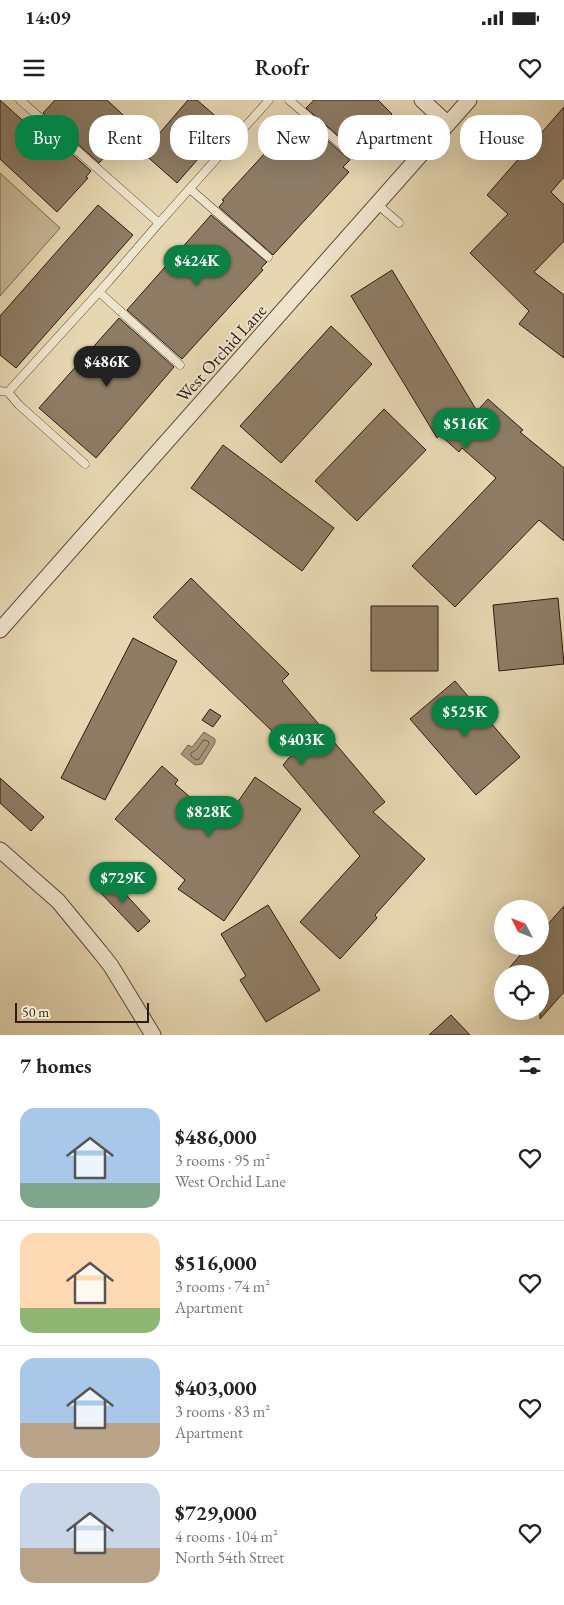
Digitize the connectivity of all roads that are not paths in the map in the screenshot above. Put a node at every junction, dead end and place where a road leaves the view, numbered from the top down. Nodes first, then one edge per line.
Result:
1 (20, 100) edge
2 (269, 100) edge
3 (289, 100) edge
4 (422, 100) edge
5 (469, 100) edge
6 (438, 115) edge
7 (450, 122) edge
8 (338, 142) edge
9 (416, 160) edge
10 (190, 189) junction
11 (377, 204) junction
12 (159, 223) junction
13 (398, 223) dead end
14 (268, 256) dead end
15 (99, 292) junction
16 (180, 365) dead end
17 (4, 392) edge
18 (85, 464) dead end
19 (0, 630) edge
20 (0, 850) edge
21 (153, 1035) edge

1 - 12 lane
2 - 10 lane
3 - 8 lane
4 - 6 street
5 - 7 street, West Orchid Lane
9 - 11 street, West Orchid Lane
10 - 12 lane
10 - 14 lane
11 - 13 lane
11 - 19 street, West Orchid Lane
12 - 15 lane
15 - 16 lane
15 - 17 lane
17 - 18 lane
20 - 21 street

